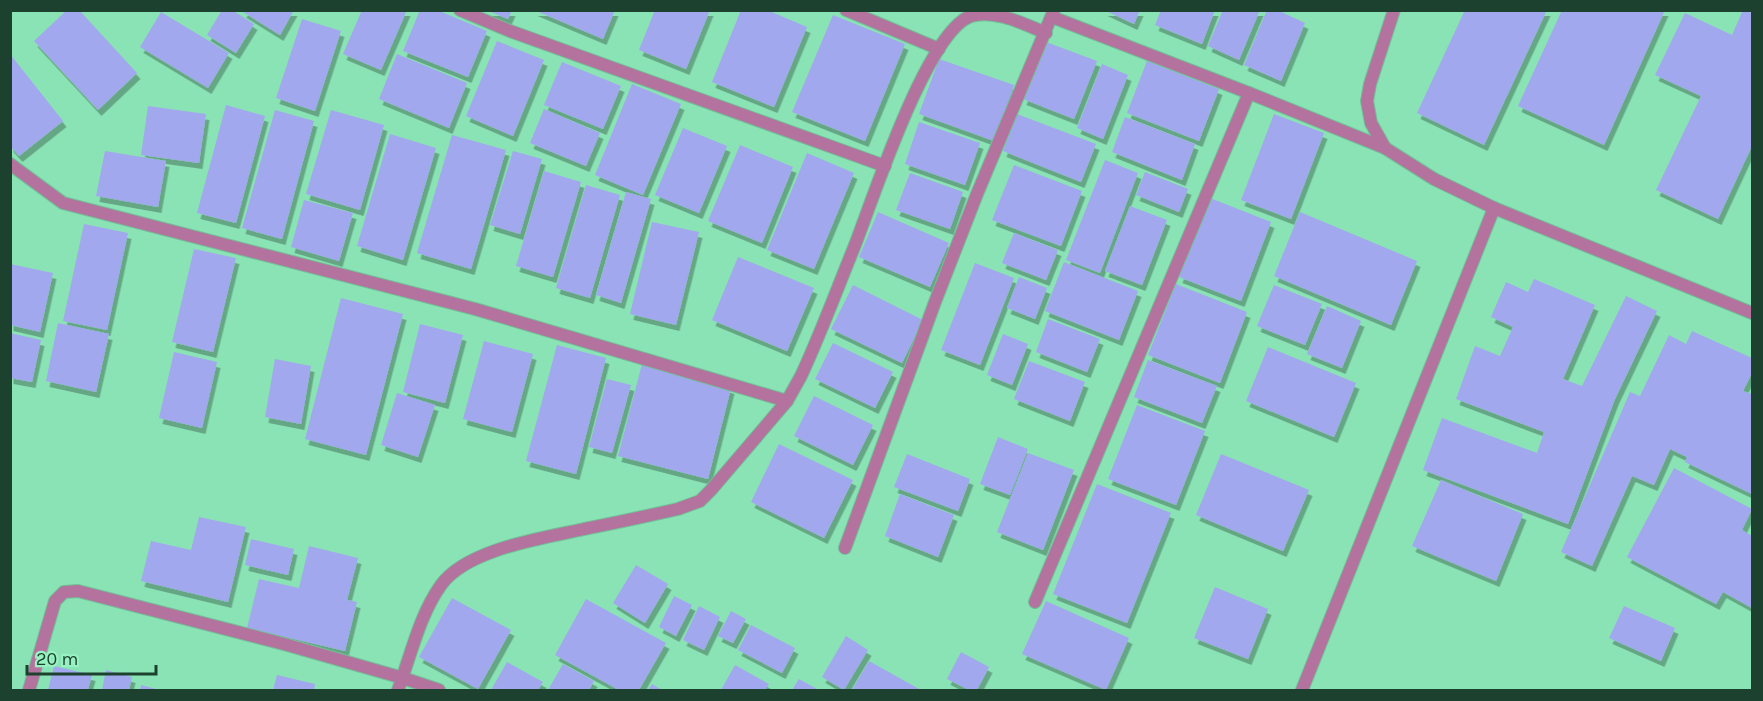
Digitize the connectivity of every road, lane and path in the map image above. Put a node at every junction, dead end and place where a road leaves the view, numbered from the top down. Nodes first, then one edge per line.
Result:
1 (460, 10) edge
2 (846, 10) edge
3 (1395, 10) edge
4 (1053, 14) edge
5 (1046, 33) junction
6 (939, 49) junction
7 (1249, 93) junction
8 (1385, 148) junction
9 (10, 164) edge
10 (885, 166) junction
11 (1494, 208) junction
12 (1752, 312) edge
13 (788, 401) junction
14 (845, 548) dead end
15 (1035, 602) dead end
16 (403, 678) junction
17 (29, 690) edge
18 (398, 690) edge
19 (439, 690) edge
20 (1302, 690) edge

1 - 10 street
2 - 6 street
3 - 8 street
4 - 5 street
4 - 7 street
5 - 6 street
5 - 14 street
6 - 10 street
7 - 8 street
7 - 15 street
8 - 11 street
9 - 13 street
10 - 13 street
11 - 12 street
11 - 20 street
13 - 16 street
16 - 17 street
16 - 18 street
16 - 19 street

